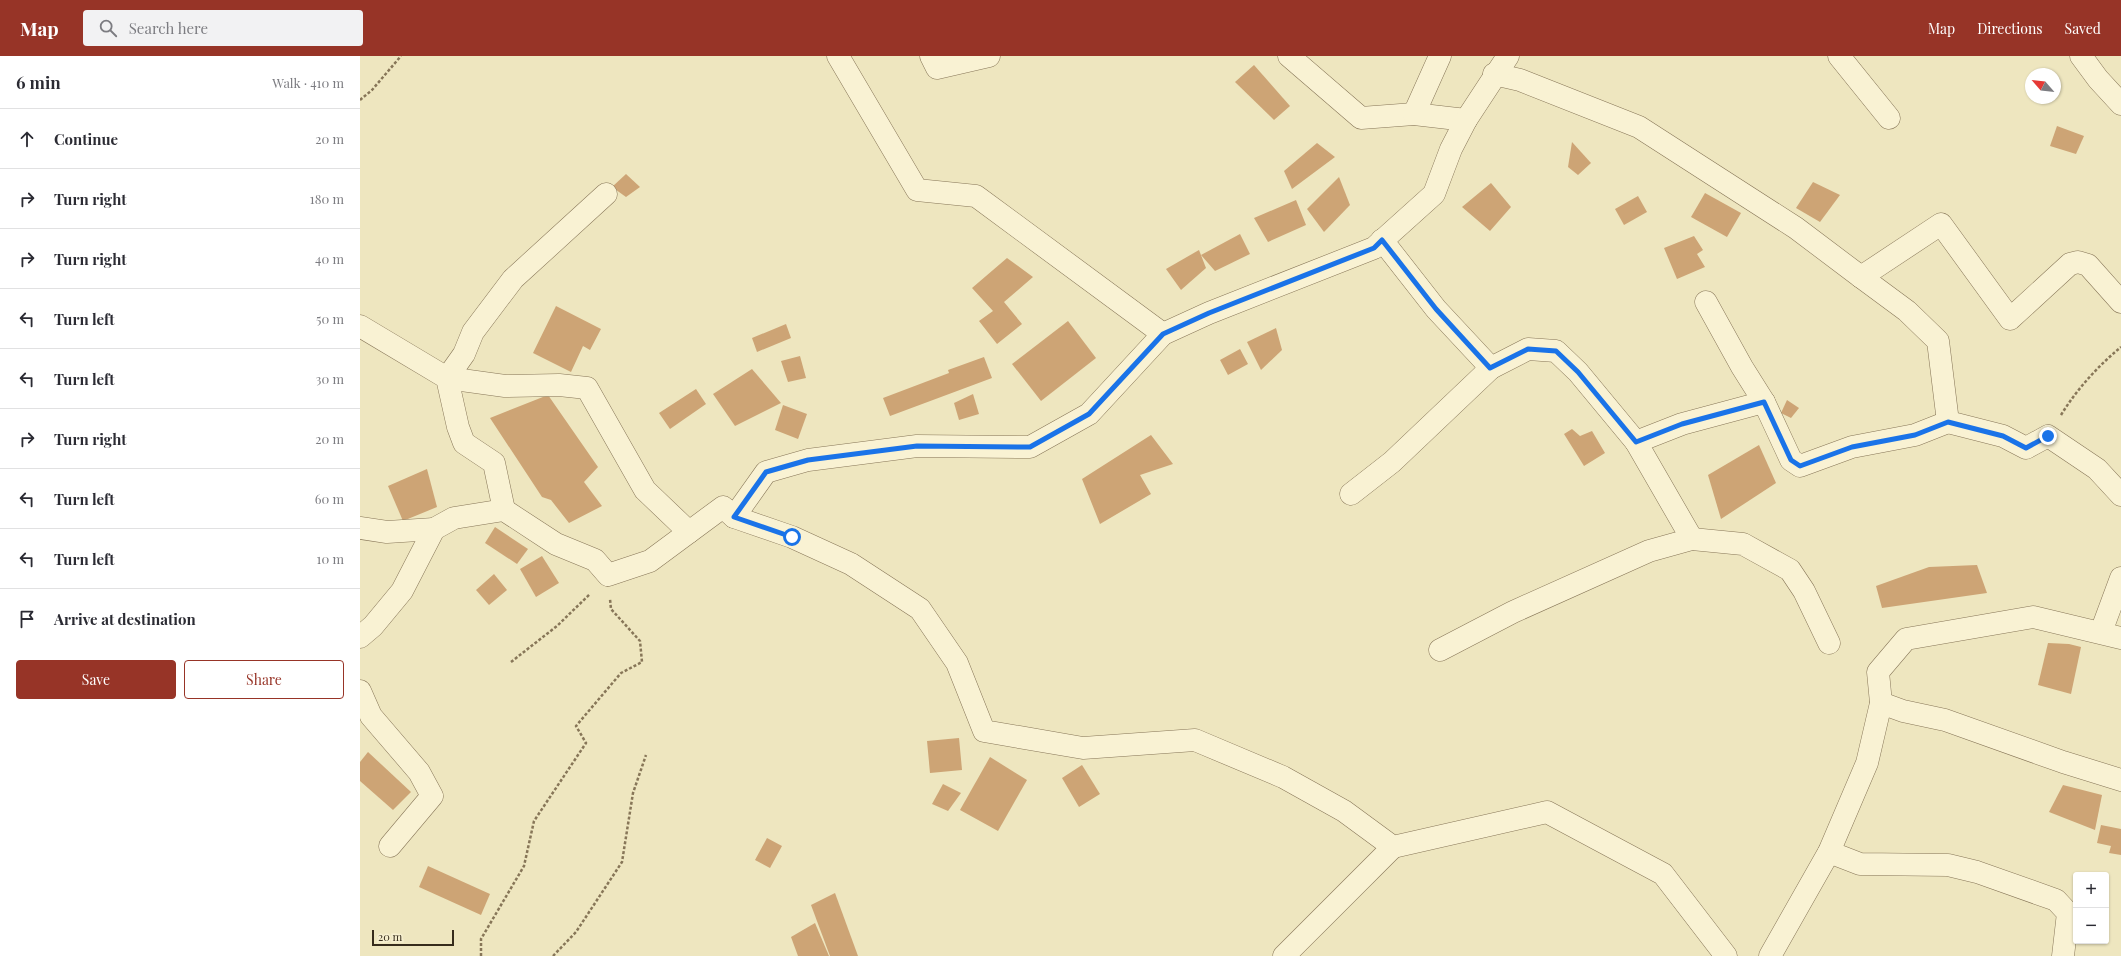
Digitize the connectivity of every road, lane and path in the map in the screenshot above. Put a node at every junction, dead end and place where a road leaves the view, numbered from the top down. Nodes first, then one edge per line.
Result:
1 (401, 56) edge
2 (838, 56) edge
3 (931, 56) edge
4 (989, 56) edge
5 (1289, 56) edge
6 (1440, 56) edge
7 (1508, 56) edge
8 (1839, 56) edge
9 (2081, 56) edge
10 (1494, 74) junction
11 (360, 100) edge
12 (2121, 104) edge
13 (1414, 114) junction
14 (1889, 118) dead end
15 (1466, 120) junction
16 (606, 194) dead end
17 (1382, 240) junction
18 (1861, 277) junction
19 (1706, 302) dead end
20 (2121, 302) edge
21 (360, 326) edge
22 (1163, 334) junction
23 (2121, 347) edge
24 (1490, 368) junction
25 (447, 378) junction
26 (1764, 402) junction
27 (1948, 422) junction
28 (2048, 436) junction
29 (1636, 442) junction
30 (1351, 494) dead end
31 (2121, 495) edge
32 (504, 510) junction
33 (734, 517) junction
34 (360, 528) edge
35 (434, 529) junction
36 (689, 532) junction
37 (1692, 539) junction
38 (608, 575) junction
39 (2121, 578) edge
40 (2111, 635) edge
41 (360, 637) edge
42 (1829, 643) dead end
43 (1440, 650) dead end
44 (511, 662) dead end
45 (360, 691) edge
46 (1881, 703) junction
47 (646, 755) dead end
48 (2121, 780) edge
49 (390, 846) dead end
50 (1393, 847) junction
51 (1829, 852) junction
52 (481, 956) edge
53 (553, 956) edge
54 (1284, 956) edge
55 (1726, 956) edge
56 (1770, 956) edge
57 (2063, 956) edge

1 - 11 path
2 - 22 street
3 - 4 street
5 - 13 street
6 - 13 street
7 - 10 street
8 - 14 street
9 - 12 street
10 - 15 street
10 - 18 street
13 - 15 street
15 - 17 street
16 - 25 street
17 - 22 street
17 - 24 street
18 - 20 street
18 - 27 street
19 - 26 street
21 - 25 street
22 - 33 street
23 - 28 path
24 - 29 street
24 - 30 street
25 - 32 street
25 - 36 street
26 - 27 street
26 - 29 street
27 - 28 street
28 - 31 street
29 - 37 street
32 - 35 street
32 - 38 street
33 - 36 street
33 - 50 street
34 - 35 street
35 - 41 street
36 - 38 street
37 - 42 street
37 - 43 street
38 - 44 path
38 - 52 path
39 - 40 street
40 - 46 street
45 - 49 street
46 - 48 street
46 - 51 street
47 - 53 path
50 - 54 street
50 - 55 street
51 - 56 street
51 - 57 street

